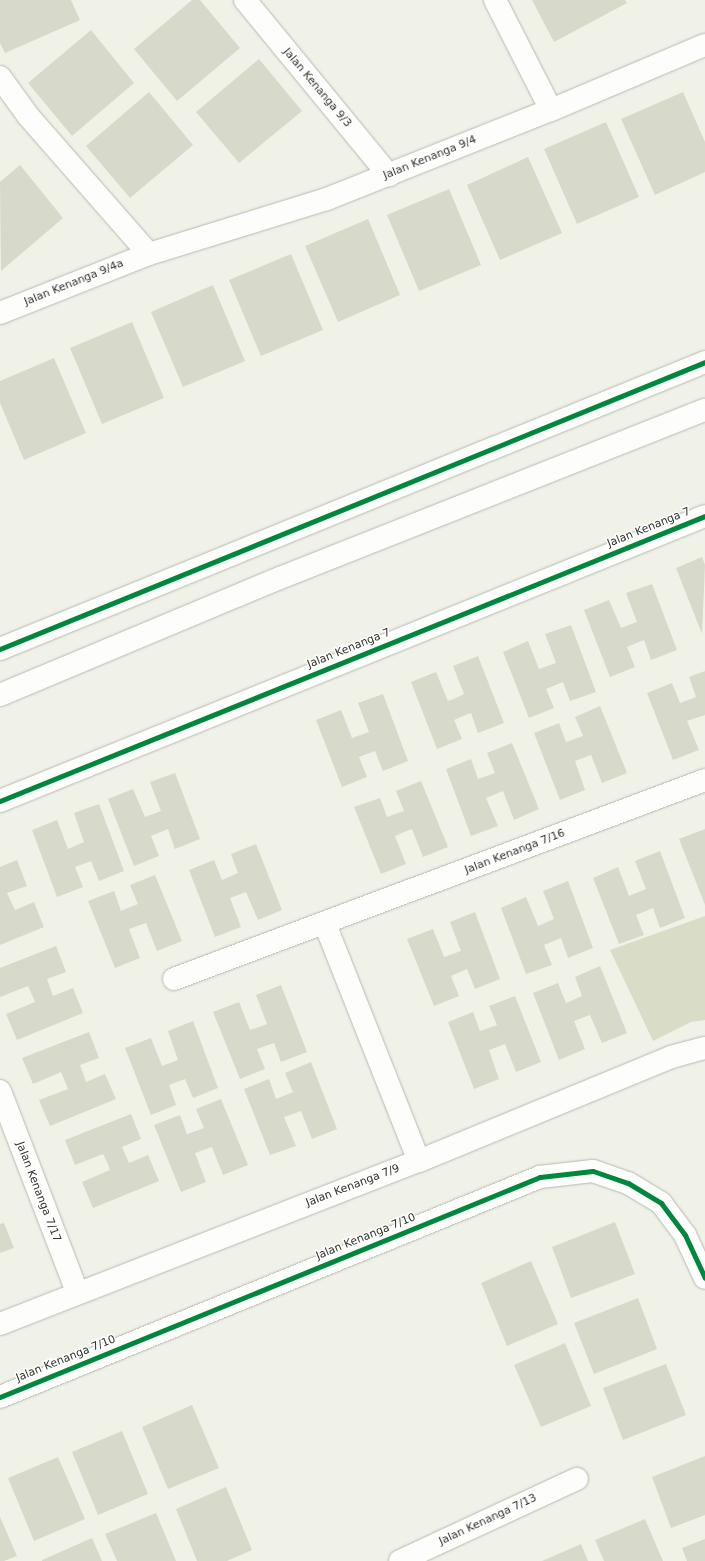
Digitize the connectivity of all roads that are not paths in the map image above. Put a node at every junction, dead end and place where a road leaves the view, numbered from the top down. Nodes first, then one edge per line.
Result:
1 (245, 0) edge
2 (495, 0) edge
3 (705, 44) edge
4 (0, 77) edge
5 (551, 110) junction
6 (389, 175) junction
7 (149, 254) junction
8 (0, 313) edge
9 (705, 362) edge
10 (705, 410) edge
11 (705, 516) edge
12 (0, 649) edge
13 (0, 695) edge
14 (705, 780) edge
15 (0, 800) edge
16 (325, 924) junction
17 (174, 979) dead end
18 (705, 1048) edge
19 (0, 1092) edge
20 (419, 1161) junction
21 (705, 1278) edge
22 (76, 1292) junction
23 (0, 1324) edge
24 (0, 1397) edge
25 (577, 1479) dead end
26 (400, 1561) edge

1 - 6 street, Jalan Kenanga 9/3
2 - 5 street
3 - 5 street, Jalan Kenanga 9/4
4 - 7 street
5 - 6 street, Jalan Kenanga 9/4
6 - 7 street, Jalan Kenanga 9/4
7 - 8 street, Jalan Kenanga 9/4a
9 - 12 street
10 - 13 street
11 - 15 street, Jalan Kenanga 7
14 - 16 street, Jalan Kenanga 7/16
16 - 17 street, Jalan Kenanga 7/16
16 - 20 street
18 - 20 street, Jalan Kenanga 7/9
19 - 22 street, Jalan Kenanga 7/17
20 - 22 street, Jalan Kenanga 7/9
21 - 24 street, Jalan Kenanga 7/10
22 - 23 street, Jalan Kenanga 7/9
25 - 26 street, Jalan Kenanga 7/13

